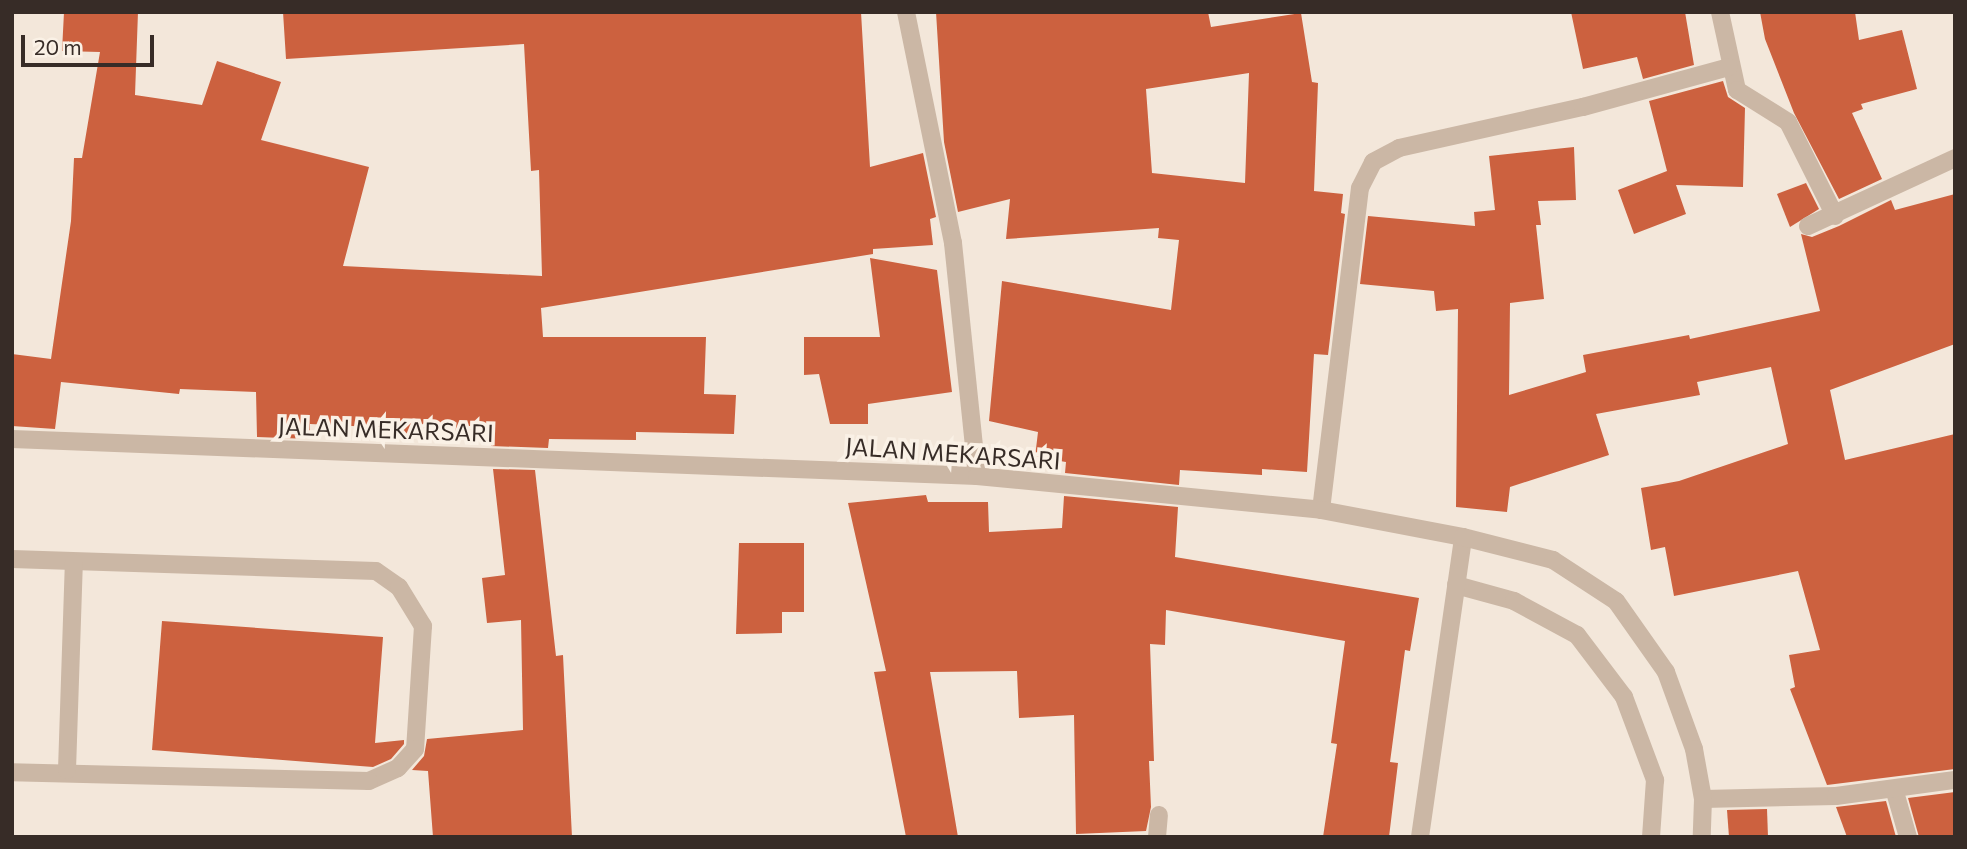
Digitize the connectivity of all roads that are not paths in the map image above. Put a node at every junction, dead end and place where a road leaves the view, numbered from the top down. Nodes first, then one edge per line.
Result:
1 (906, 12) edge
2 (1720, 12) edge
3 (1729, 67) junction
4 (1955, 158) edge
5 (1835, 216) junction
6 (1808, 226) dead end
7 (12, 439) edge
8 (977, 476) junction
9 (1321, 510) junction
10 (1463, 537) junction
11 (12, 559) edge
12 (74, 563) junction
13 (1456, 585) junction
14 (67, 770) junction
15 (12, 772) edge
16 (1955, 780) edge
17 (1895, 792) junction
18 (1703, 799) junction
19 (1159, 815) dead end
20 (1157, 837) edge
21 (1420, 837) edge
22 (1651, 837) edge
23 (1703, 837) edge
24 (1908, 837) edge

1 - 8 street
2 - 3 street
3 - 5 street
3 - 9 street
4 - 5 street
5 - 6 street
7 - 8 street, JALAN MEKARSARI
8 - 9 street, JALAN MEKARSARI
9 - 10 street, JALAN MEKARSARI
10 - 13 street
10 - 18 street, JALAN MEKARSARI
11 - 12 street
12 - 14 street
12 - 14 street
13 - 21 street
13 - 22 street
14 - 15 street
16 - 17 street
17 - 18 street
17 - 24 street
18 - 23 street, JALAN MEKARSARI
19 - 20 street

